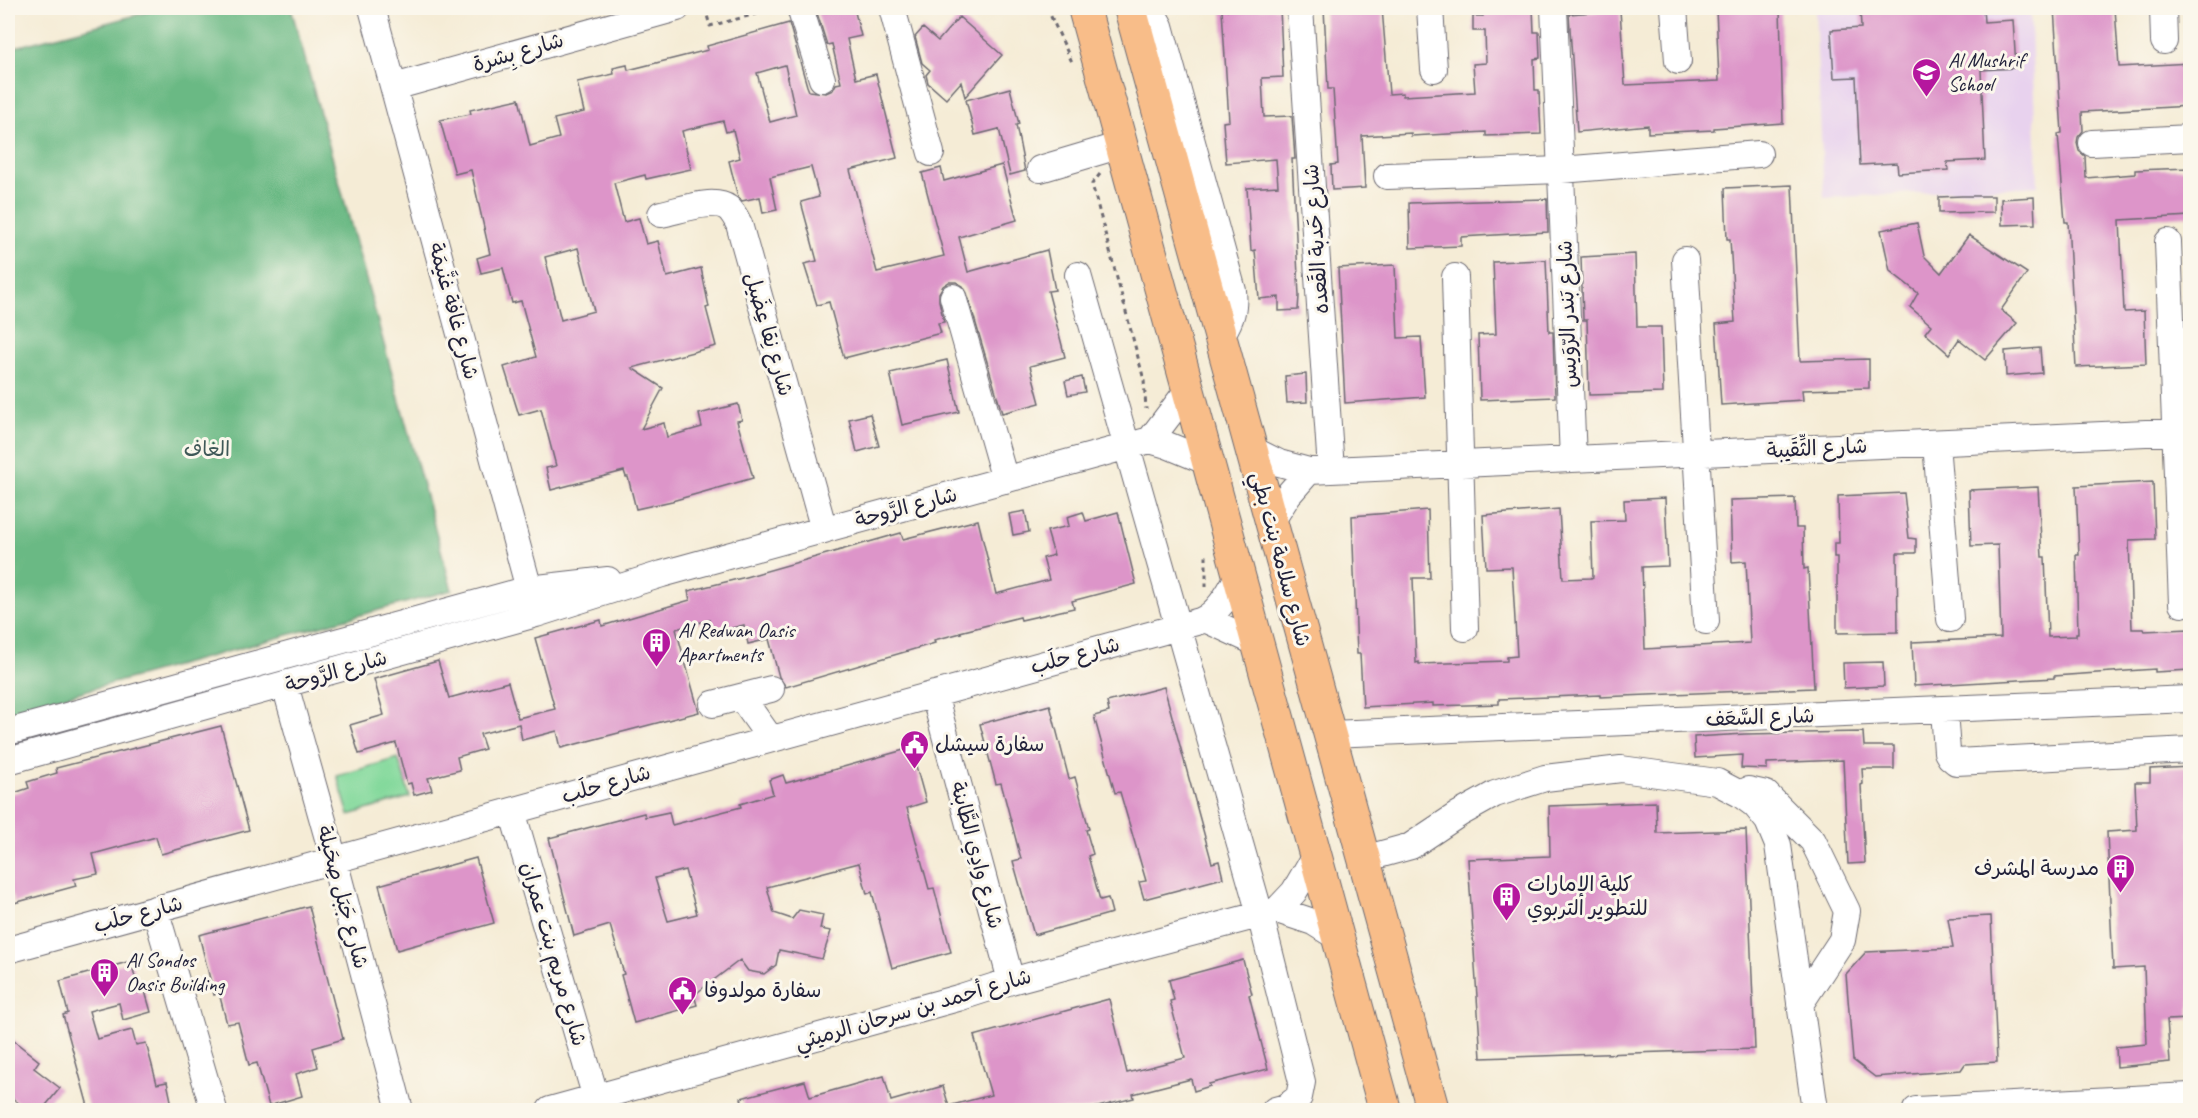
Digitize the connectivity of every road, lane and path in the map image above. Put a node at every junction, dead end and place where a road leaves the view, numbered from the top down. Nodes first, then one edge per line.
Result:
1 (372, 8) edge
2 (677, 8) edge
3 (705, 8) edge
4 (782, 8) edge
5 (800, 8) edge
6 (892, 8) edge
7 (1084, 8) edge
8 (1130, 8) edge
9 (1150, 8) edge
10 (1300, 8) edge
11 (1430, 8) edge
12 (1554, 8) edge
13 (1674, 8) edge
14 (2163, 8) edge
15 (2164, 41) dead end
16 (1678, 61) dead end
17 (1434, 69) dead end
18 (822, 79) dead end
19 (394, 87) junction
20 (2190, 138) edge
21 (2092, 143) dead end
22 (1121, 145) junction
23 (931, 153) dead end
24 (1759, 154) dead end
25 (1040, 169) dead end
26 (1561, 170) junction
27 (1100, 173) dead end
28 (1387, 176) dead end
29 (661, 214) dead end
30 (2168, 242) dead end
31 (1685, 260) dead end
32 (1078, 274) dead end
33 (1455, 277) dead end
34 (953, 297) dead end
35 (1220, 336) junction
36 (1188, 390) junction
37 (1146, 410) dead end
38 (2183, 432) edge
39 (1936, 442) junction
40 (1139, 443) junction
41 (1251, 449) junction
42 (1697, 453) junction
43 (1573, 459) junction
44 (1208, 462) junction
45 (1459, 464) junction
46 (1320, 470) junction
47 (1005, 480) junction
48 (1271, 522) junction
49 (824, 530) junction
50 (1204, 548) dead end
51 (662, 574) junction
52 (1238, 576) junction
53 (529, 589) junction
54 (2182, 604) dead end
55 (1205, 608) junction
56 (536, 615) junction
57 (1950, 619) dead end
58 (1706, 621) dead end
59 (1178, 627) junction
60 (1465, 628) dead end
61 (1257, 643) junction
62 (285, 685) junction
63 (771, 689) dead end
64 (934, 694) junction
65 (741, 697) junction
66 (2190, 699) edge
67 (713, 704) dead end
68 (1944, 710) junction
69 (8, 732) edge
70 (1330, 734) junction
71 (770, 738) junction
72 (2190, 750) edge
73 (8, 760) edge
74 (1717, 782) junction
75 (512, 811) junction
76 (1797, 823) junction
77 (1771, 829) junction
78 (1315, 856) junction
79 (334, 860) junction
80 (1364, 860) junction
81 (155, 909) junction
82 (1269, 912) junction
83 (1337, 936) junction
84 (8, 950) edge
85 (1011, 981) junction
86 (1800, 1004) junction
87 (2190, 1096) edge
88 (596, 1098) junction
89 (214, 1110) edge
90 (400, 1110) edge
91 (550, 1110) edge
92 (1275, 1110) edge
93 (1385, 1110) edge
94 (1433, 1110) edge
95 (1815, 1110) edge
96 (1916, 1110) edge

1 - 19 street, شارع غافة غنَّيمَة
2 - 19 street, شارع بِشرة
3 - 4 path
5 - 18 street
6 - 23 street
7 - 22 main road
8 - 35 main road, شارع سلامة بنت بطي
9 - 35 street
10 - 46 street, شارع حَدبة القَعده
11 - 17 street
12 - 26 street, شارع بَندر الرّوَيس
13 - 16 street
14 - 15 street
19 - 53 street, شارع غافة غنَّيمَة
20 - 21 street
22 - 25 street
22 - 36 main road
24 - 26 street
26 - 28 street
26 - 43 street, شارع بَندر الرّوَيس
27 - 37 path
29 - 49 street, شارع نِقا عِضَيل
30 - 38 street
31 - 42 street
32 - 40 street
33 - 45 street
34 - 47 street
35 - 41 main road, شارع سلامة بنت بطي
36 - 40 street
36 - 44 main road
38 - 39 street, شارع الثِّقَيبة
38 - 54 street
39 - 42 street, شارع الثِّقَيبة
39 - 57 street
40 - 44 street
40 - 47 street, شارع الرَّوحة
40 - 59 street
41 - 46 street, شارع الثِّقَيبة
41 - 48 main road, شارع سلامة بنت بطي
42 - 43 street, شارع الثِّقَيبة
42 - 58 street
43 - 45 street, شارع الثِّقَيبة
44 - 52 main road
45 - 46 street, شارع الثِّقَيبة
45 - 60 street
46 - 48 street
47 - 49 street, شارع الرَّوحة
48 - 70 main road, شارع سلامة بنت بطي
49 - 51 street, شارع الرَّوحة
50 - 55 path
51 - 53 street, شارع الرَّوحة
51 - 56 street, شارع الرَّوحة
52 - 55 street
52 - 61 main road
53 - 56 street, شارع غافة غنَّيمَة
53 - 69 street, شارع الرَّوحة
55 - 59 street, شارع حلَب
55 - 61 street
56 - 62 street, شارع الرَّوحة
59 - 64 street, شارع حلَب
59 - 82 street
61 - 78 main road
62 - 73 street, شارع الرَّوحة
62 - 79 street, شارع جَبَل صِحَيلة
63 - 65 street
64 - 71 street, شارع حلَب
64 - 85 street, شارع وادِي الطَّابنة
65 - 67 street
65 - 71 street
66 - 68 street, شارع السَّعَف
68 - 70 street, شارع السَّعَف
68 - 72 street
70 - 80 main road, شارع سلامة بنت بطي
71 - 75 street, شارع حلَب
74 - 76 street
74 - 77 street
74 - 80 street
75 - 79 street, شارع حلَب
75 - 88 street, شارع مريم بنت عمران
76 - 77 street
76 - 86 street
77 - 86 street
78 - 82 street
78 - 83 main road
79 - 81 street, شارع حلَب
79 - 90 street, شارع جَبَل صِحَيلة
80 - 94 main road, شارع سلامة بنت بطي
81 - 84 street, شارع حلَب
81 - 89 street
82 - 83 street
82 - 85 street, شارع أحمد بن سرحان الرميثي
82 - 92 street
83 - 93 main road
85 - 88 street, شارع أحمد بن سرحان الرميثي
86 - 95 street
87 - 96 street
88 - 91 street, شارع أحمد بن سرحان الرميثي

